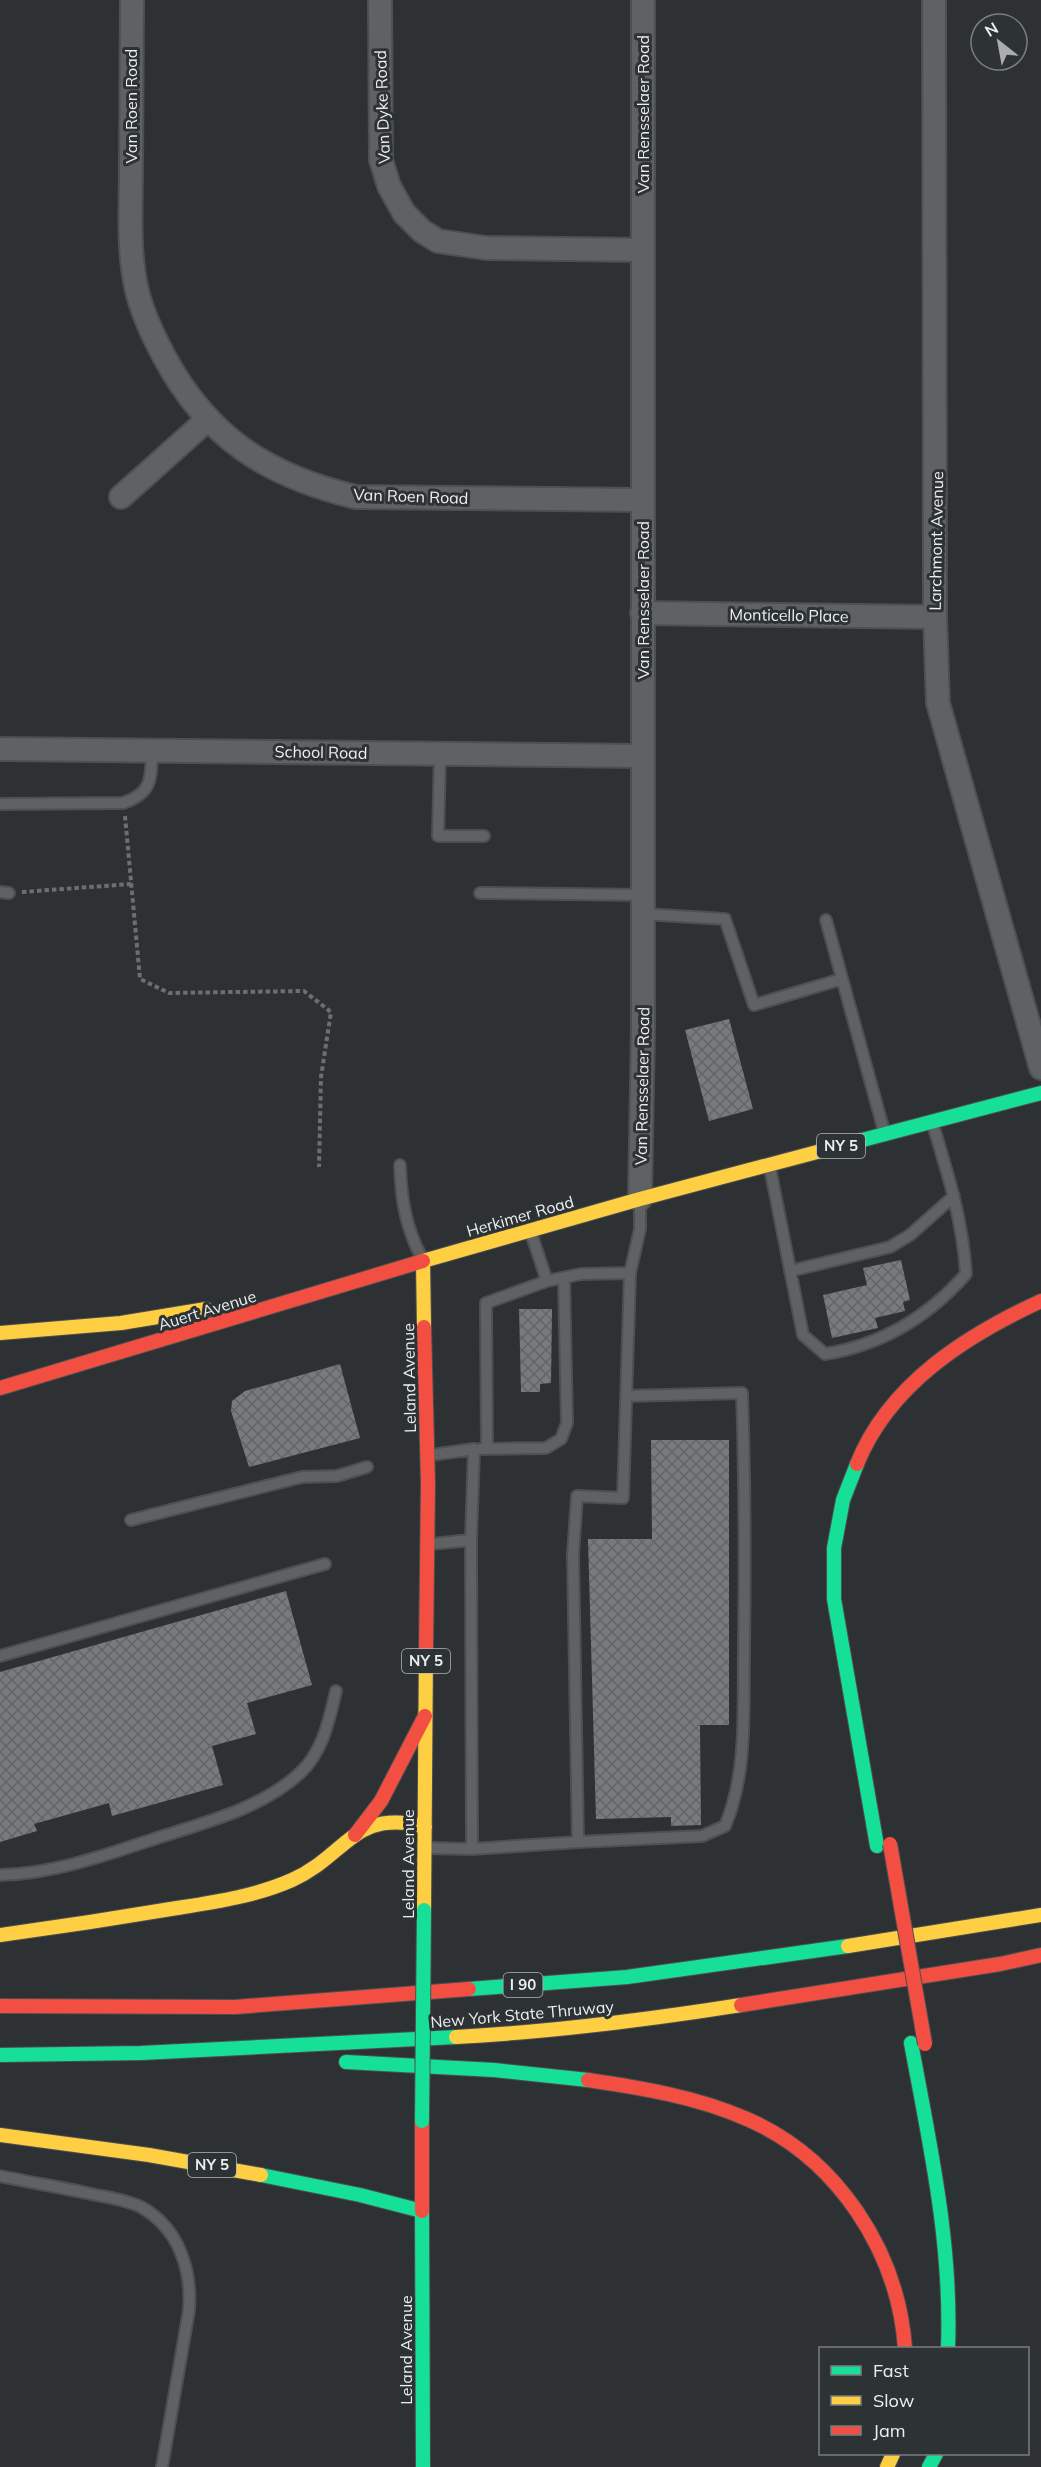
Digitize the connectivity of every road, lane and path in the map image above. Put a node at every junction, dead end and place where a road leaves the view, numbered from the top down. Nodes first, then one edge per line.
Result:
1 (132, 0) edge
2 (380, 0) edge
3 (643, 0) edge
4 (934, 0) edge
5 (643, 250) junction
6 (207, 420) junction
7 (121, 497) dead end
8 (642, 500) junction
9 (642, 613) junction
10 (935, 617) junction
11 (0, 748) edge
12 (152, 750) junction
13 (440, 754) junction
14 (643, 756) junction
15 (123, 803) junction
16 (0, 804) edge
17 (484, 836) dead end
18 (131, 884) junction
19 (5, 892) edge
20 (480, 893) dead end
21 (643, 905) junction
22 (826, 920) dead end
23 (842, 979) junction
24 (1041, 1068) edge
25 (1041, 1093) edge
26 (932, 1122) junction
27 (884, 1134) junction
28 (769, 1165) junction
29 (400, 1166) dead end
30 (319, 1167) dead end
31 (954, 1196) junction
32 (640, 1199) junction
33 (531, 1230) junction
34 (423, 1261) junction
35 (790, 1271) junction
36 (630, 1273) junction
37 (564, 1278) junction
38 (546, 1281) junction
39 (244, 1300) dead end
40 (1041, 1301) edge
41 (223, 1305) dead end
42 (1033, 1321) dead end
43 (0, 1334) edge
44 (0, 1388) edge
45 (626, 1396) junction
46 (487, 1448) junction
47 (474, 1449) junction
48 (428, 1455) junction
49 (367, 1467) dead end
50 (860, 1496) dead end
51 (854, 1516) dead end
52 (131, 1520) dead end
53 (471, 1540) junction
54 (427, 1544) junction
55 (325, 1564) dead end
56 (0, 1656) edge
57 (336, 1691) dead end
58 (425, 1716) junction
59 (425, 1827) junction
60 (354, 1837) junction
61 (578, 1842) junction
62 (884, 1845) junction
63 (424, 1848) junction
64 (472, 1849) junction
65 (0, 1875) edge
66 (1018, 1904) dead end
67 (1041, 1915) edge
68 (0, 1935) edge
69 (931, 1935) junction
70 (1041, 1955) edge
71 (0, 2006) edge
72 (918, 2044) junction
73 (141, 2053) junction
74 (0, 2055) edge
75 (293, 2059) dead end
76 (328, 2061) dead end
77 (0, 2136) edge
78 (0, 2176) edge
79 (422, 2211) junction
80 (958, 2237) dead end
81 (905, 2347) edge
82 (948, 2347) edge
83 (162, 2467) edge
84 (423, 2467) edge

1 - 6 street, Van Roen Road
2 - 5 street, Van Dyke Road
3 - 5 street, Van Rensselaer Road
4 - 10 street, Larchmont Avenue
5 - 8 street, Van Rensselaer Road
6 - 7 street
6 - 8 street, Van Roen Road
8 - 9 street, Van Rensselaer Road
9 - 10 street, Monticello Place
9 - 14 street, Van Rensselaer Road
10 - 24 street, Larchmont Avenue
11 - 12 street, School Road
12 - 13 street, School Road
12 - 15 lane
13 - 14 street, School Road
13 - 17 lane
14 - 21 street, Van Rensselaer Road
15 - 16 lane
15 - 18 path
18 - 19 path
18 - 30 path
20 - 21 lane
21 - 23 lane
21 - 32 street, Van Rensselaer Road
22 - 23 lane
23 - 27 lane
25 - 26 main road, Herkimer Road / NY 5
26 - 27 main road, Herkimer Road / NY 5
26 - 31 lane
27 - 28 main road, Herkimer Road / NY 5
28 - 32 main road, Herkimer Road / NY 5
28 - 35 lane
29 - 34 lane
31 - 35 lane
31 - 35 lane
32 - 33 main road, Herkimer Road / NY 5
32 - 36 lane
33 - 34 main road, Herkimer Road / NY 5
33 - 38 lane
34 - 39 main road, Herkimer Road
34 - 44 main road, Auert Avenue
34 - 48 main road, Leland Avenue / NY 5
36 - 37 lane
36 - 45 lane
37 - 38 lane
37 - 46 lane
38 - 46 lane
40 - 62 main road
41 - 43 main road
42 - 50 main road
45 - 61 lane
45 - 61 lane
46 - 47 lane
47 - 48 lane
47 - 53 lane
48 - 54 main road, Leland Avenue / NY 5
49 - 52 lane
51 - 62 main road
53 - 54 lane
53 - 64 lane
54 - 58 main road, Leland Avenue / NY 5
55 - 56 lane
57 - 65 lane
58 - 59 main road, Leland Avenue / NY 5
58 - 60 main road, NY 5
59 - 60 main road
59 - 63 main road, Leland Avenue / NY 5
60 - 68 main road, NY 5
61 - 64 lane
62 - 72 main road, bridge
63 - 64 lane
63 - 79 main road, Leland Avenue / NY 5, bridge
66 - 69 main road
67 - 69 main road, New York State Thruway / I 90
69 - 71 main road, New York State Thruway / I 90
70 - 73 main road, New York State Thruway
72 - 80 main road
72 - 82 main road
73 - 74 main road, New York State Thruway
73 - 75 main road
76 - 81 main road
77 - 79 main road, NY 5
78 - 83 lane
79 - 84 main road, Leland Avenue

